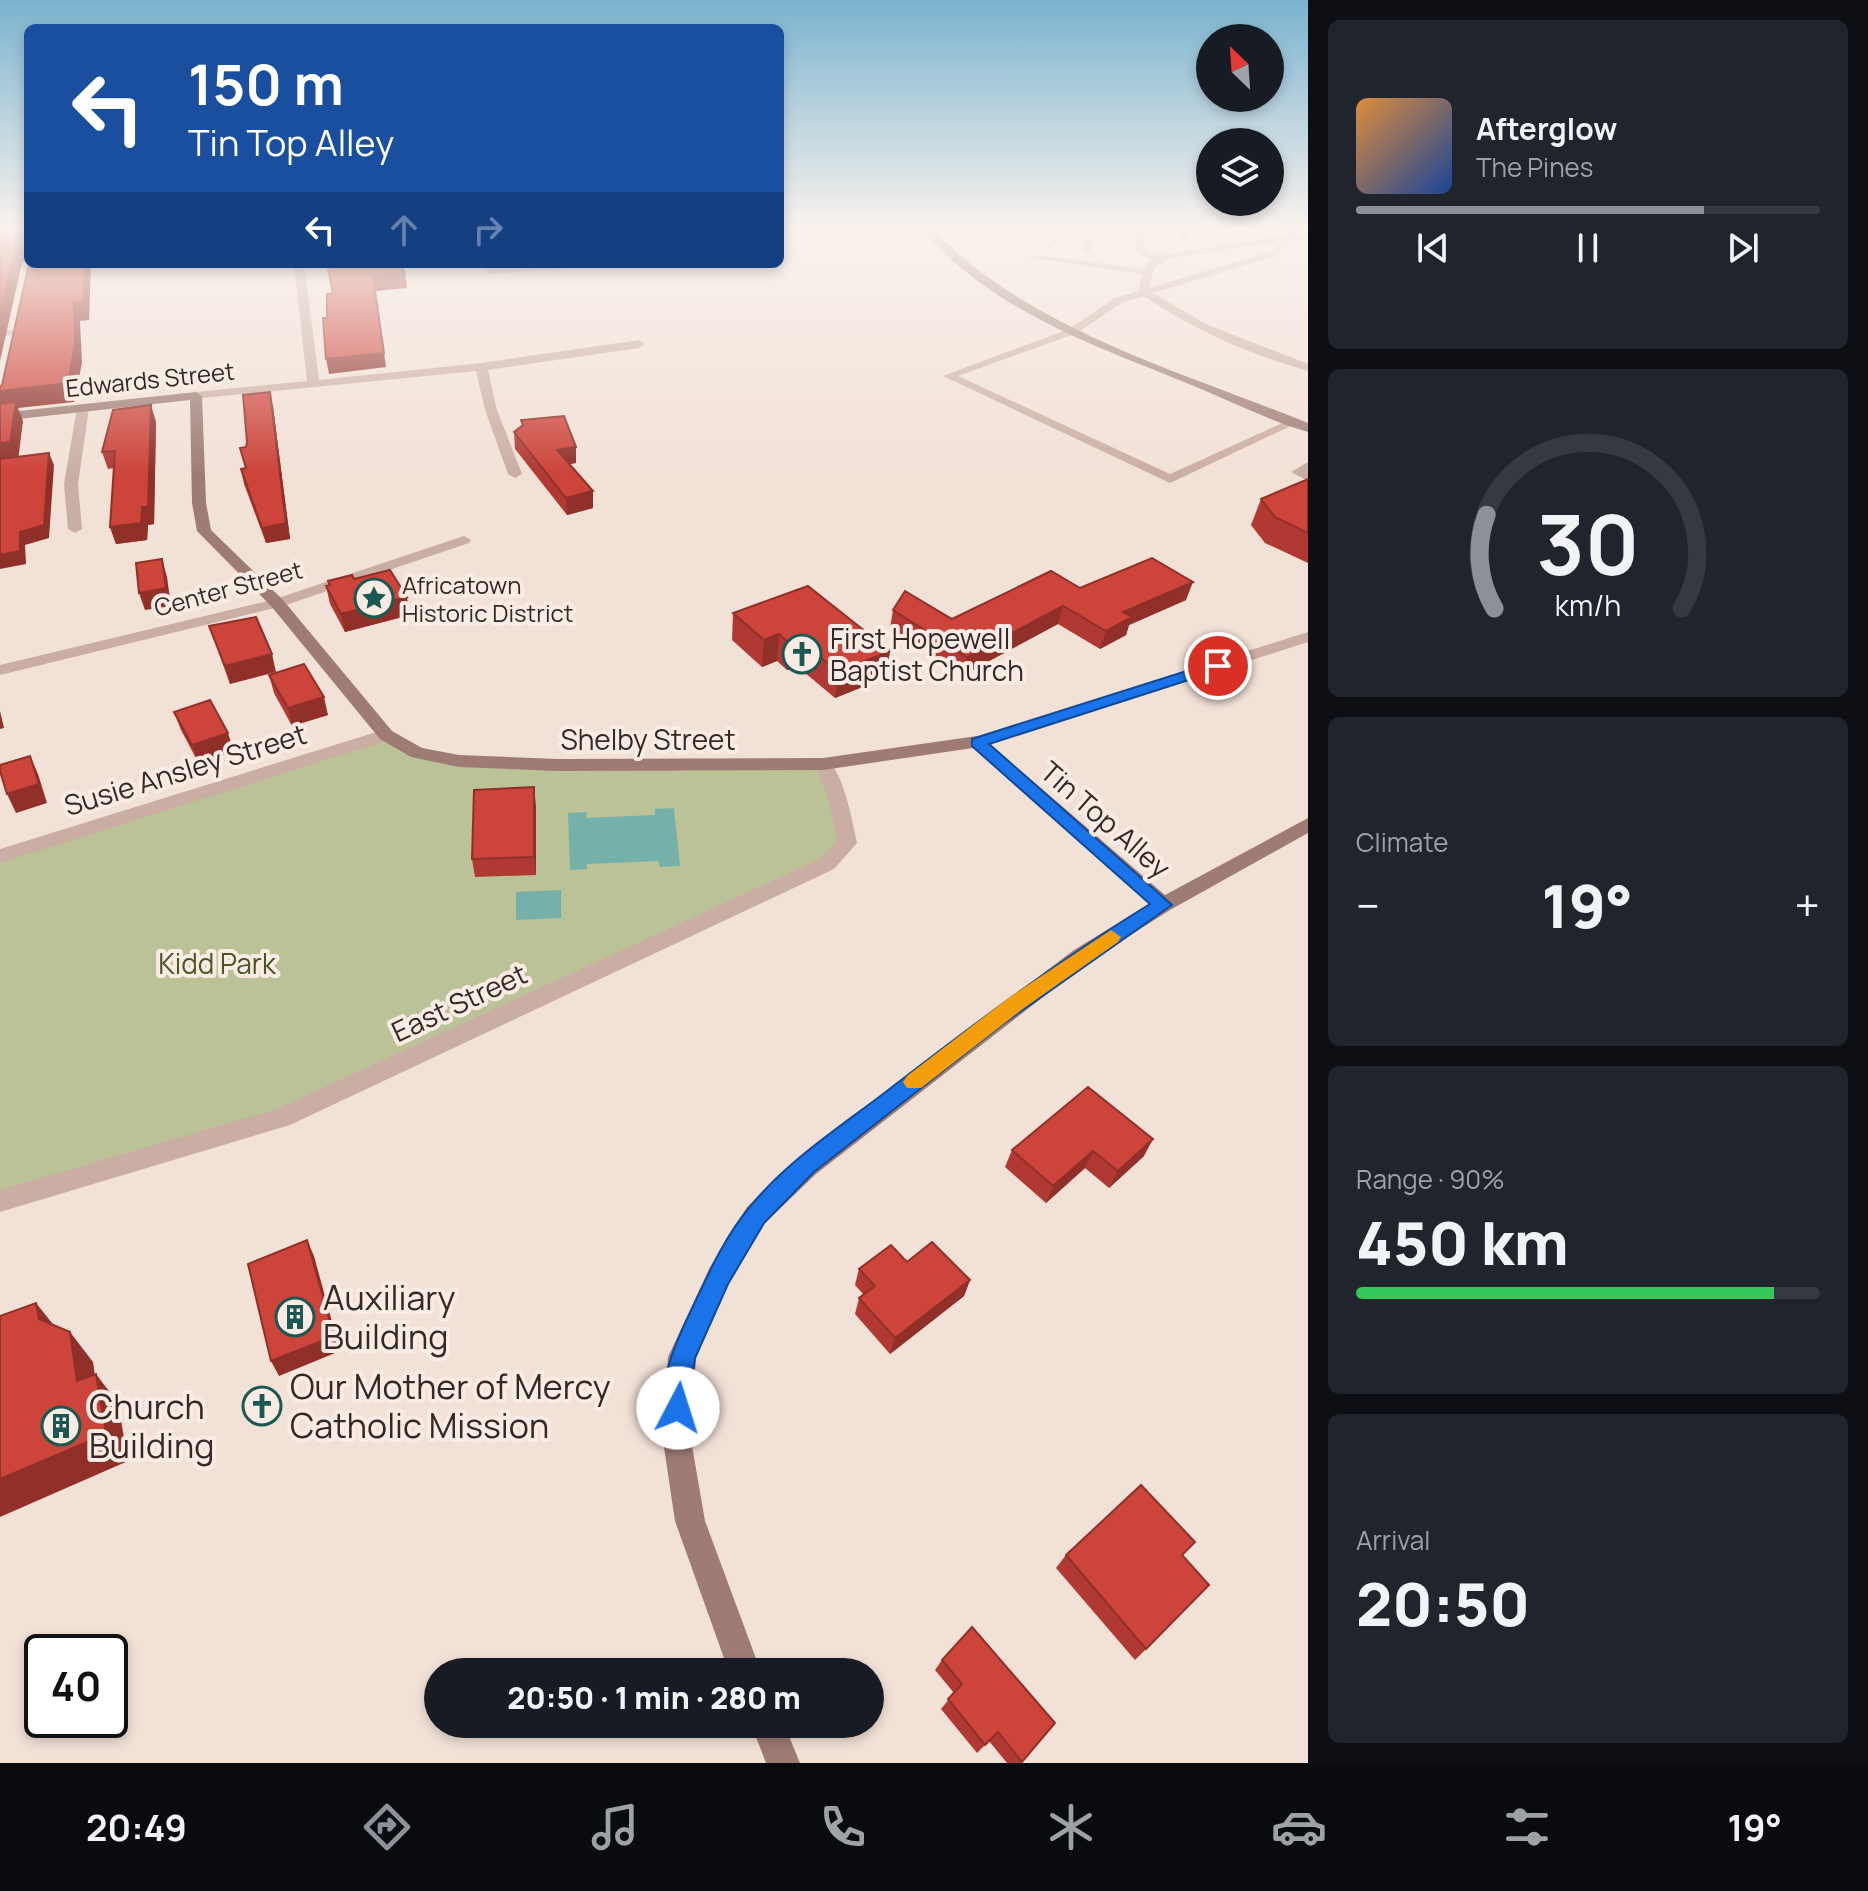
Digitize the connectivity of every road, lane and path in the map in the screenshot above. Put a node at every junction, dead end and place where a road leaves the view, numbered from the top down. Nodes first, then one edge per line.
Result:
1 (304, 309) edge
2 (1030, 309) edge
3 (1105, 309) edge
4 (1168, 309) edge
5 (17, 319) edge
6 (1073, 331) junction
7 (14, 333) junction
8 (0, 334) edge
9 (639, 344) dead end
10 (11, 347) edge
11 (481, 367) junction
12 (1308, 368) edge
13 (313, 383) junction
14 (196, 396) junction
15 (83, 408) junction
16 (0, 417) edge
17 (1293, 422) junction
18 (1308, 428) edge
19 (1308, 466) edge
20 (515, 474) dead end
21 (1308, 477) edge
22 (75, 529) dead end
23 (464, 540) dead end
24 (277, 603) junction
25 (1308, 637) edge
26 (0, 670) edge
27 (386, 735) junction
28 (977, 742) junction
29 (823, 764) junction
30 (1308, 825) edge
31 (0, 856) edge
32 (1163, 905) junction
33 (0, 1201) edge
34 (740, 1658) edge
35 (773, 1738) edge
36 (783, 1763) edge

1 - 13 street
2 - 6 street
3 - 6 lane
4 - 12 lane
5 - 7 street
6 - 17 street
6 - 17 lane
7 - 8 street
7 - 10 street
9 - 11 street, Edwards Street
11 - 13 street, Edwards Street
11 - 20 street
13 - 14 street, Edwards Street
14 - 15 street, Edwards Street
14 - 24 street, Shelby Street
15 - 16 street, Edwards Street
15 - 22 street
17 - 18 street
19 - 21 lane
23 - 24 street, Center Street
24 - 26 street, Center Street
24 - 27 street, Shelby Street
25 - 28 street, Shelby Street
27 - 29 street, Shelby Street
27 - 31 street, Susie Ansley Street
28 - 29 street, Shelby Street
28 - 32 street, Tin Top Alley
29 - 33 street, East Street
30 - 32 street
32 - 34 street
35 - 36 street

